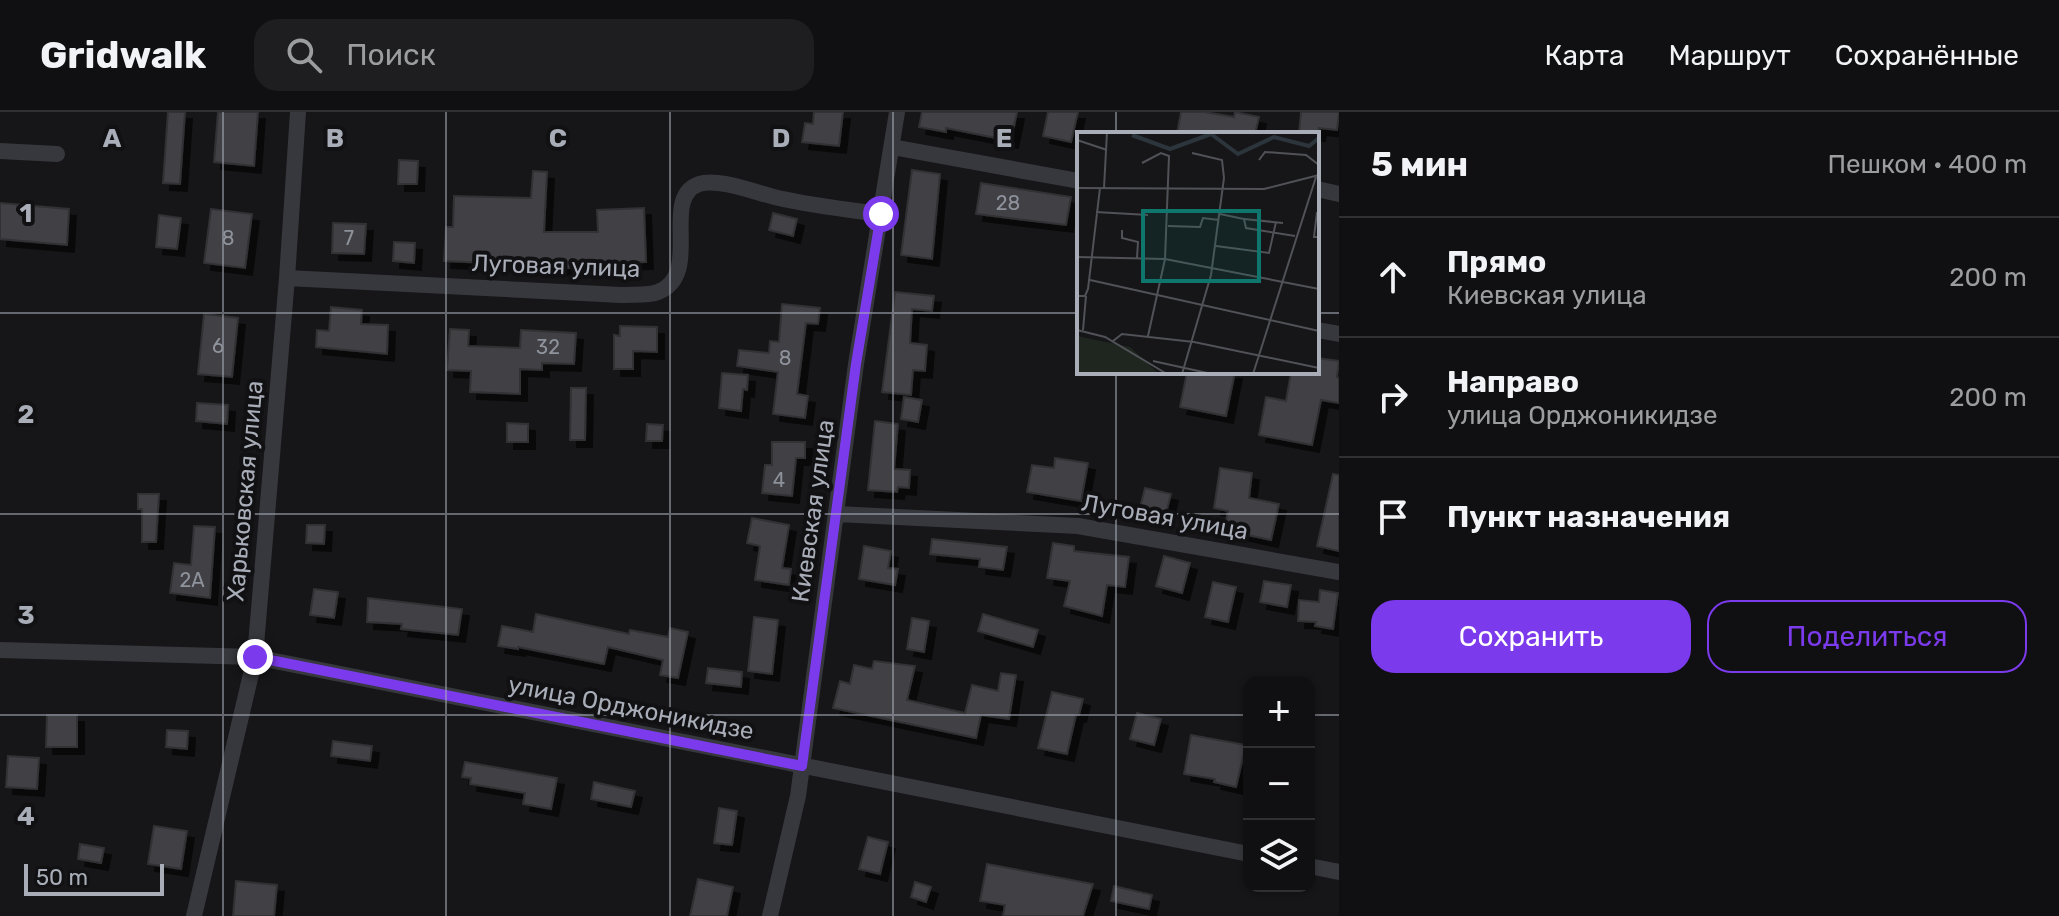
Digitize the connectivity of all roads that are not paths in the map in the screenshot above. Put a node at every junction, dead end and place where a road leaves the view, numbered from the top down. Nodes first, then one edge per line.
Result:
1 (298, 112) edge
2 (897, 112) edge
3 (892, 147) junction
4 (0, 151) edge
5 (57, 154) dead end
6 (1077, 181) edge
7 (1319, 189) edge
8 (1339, 194) edge
9 (881, 214) junction
10 (287, 278) junction
11 (1319, 330) edge
12 (1339, 334) edge
13 (837, 514) junction
14 (1339, 572) edge
15 (0, 650) edge
16 (255, 657) junction
17 (802, 766) junction
18 (1243, 853) edge
19 (1315, 867) edge
20 (1339, 872) edge
21 (194, 916) edge
22 (770, 916) edge

1 - 10 street, Харьковская улица
2 - 3 street, Киевская улица
3 - 6 street
3 - 9 street, Киевская улица
4 - 5 street
7 - 8 street
9 - 10 street, Луговая улица
9 - 13 street, Киевская улица
10 - 16 street, Харьковская улица
11 - 12 street
13 - 14 street, Луговая улица
13 - 17 street, Киевская улица
15 - 16 street, улица Орджоникидзе
16 - 17 street, улица Орджоникидзе
16 - 21 street, Харьковская улица
17 - 18 street, улица Орджоникидзе
17 - 22 street, Киевская улица
19 - 20 street

